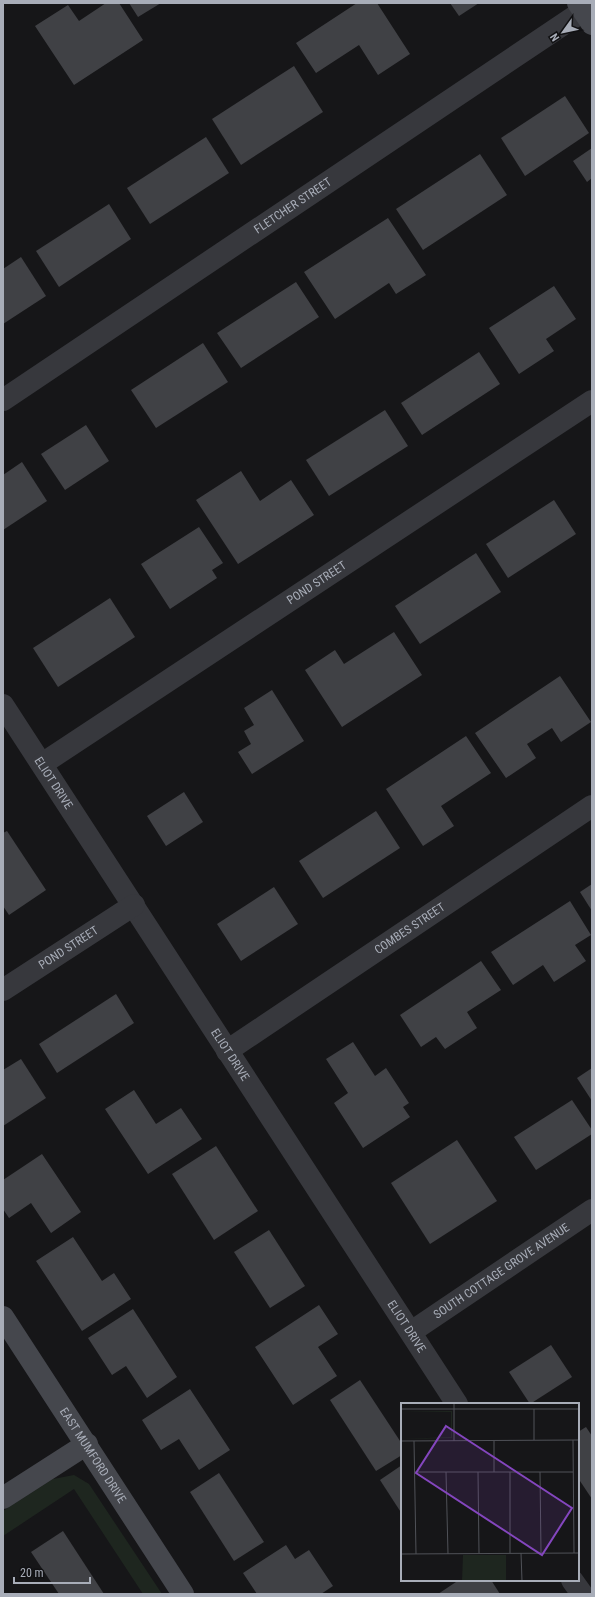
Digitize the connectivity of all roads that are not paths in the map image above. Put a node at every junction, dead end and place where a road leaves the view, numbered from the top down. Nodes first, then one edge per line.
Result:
1 (584, 13) edge
2 (3, 400) edge
3 (592, 401) edge
4 (3, 705) edge
5 (42, 764) junction
6 (592, 806) edge
7 (134, 905) junction
8 (3, 990) edge
9 (227, 1051) junction
10 (592, 1210) edge
11 (3, 1317) edge
12 (410, 1332) junction
13 (457, 1403) edge
14 (86, 1444) junction
15 (3, 1498) edge
16 (573, 1581) edge
17 (183, 1594) edge
18 (582, 1594) edge

1 - 2 street, FLETCHER STREET
3 - 5 street, POND STREET
4 - 5 street, ELIOT DRIVE
5 - 7 street, ELIOT DRIVE
6 - 9 street, COMBES STREET
7 - 8 street, POND STREET
7 - 9 street, ELIOT DRIVE
9 - 12 street, ELIOT DRIVE
10 - 12 street, SOUTH COTTAGE GROVE AVENUE
11 - 14 street, EAST MUMFORD DRIVE
12 - 13 street, ELIOT DRIVE
14 - 15 street
14 - 17 street, EAST MUMFORD DRIVE
16 - 18 street

